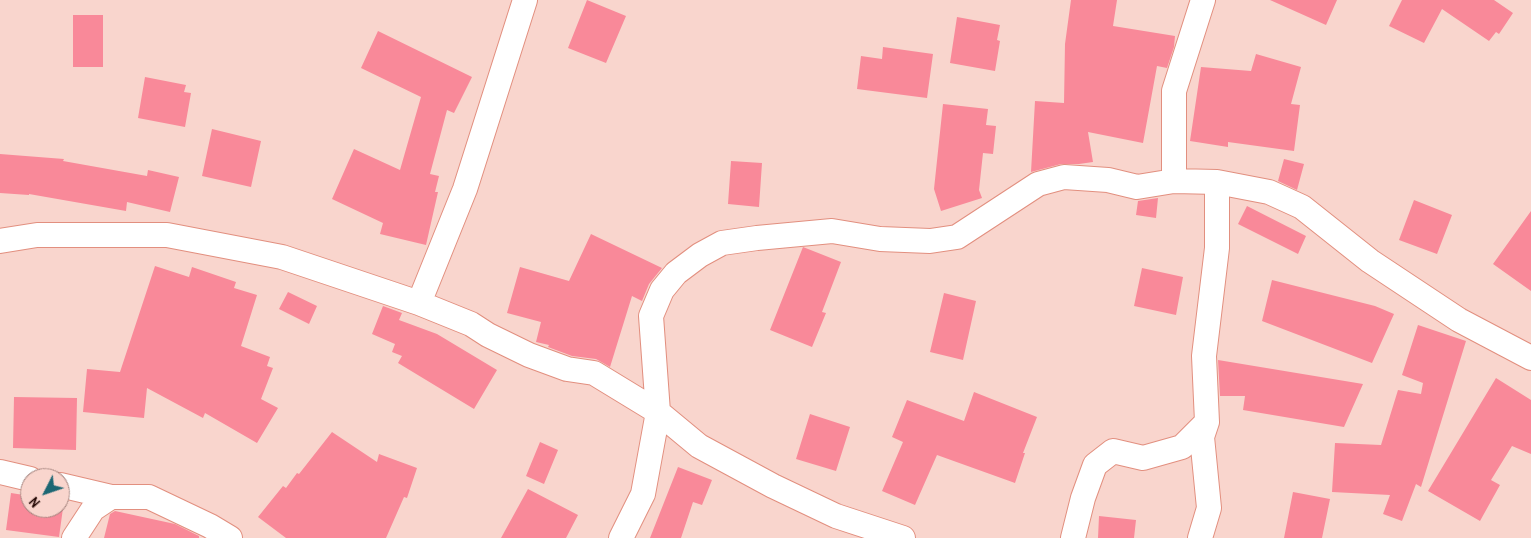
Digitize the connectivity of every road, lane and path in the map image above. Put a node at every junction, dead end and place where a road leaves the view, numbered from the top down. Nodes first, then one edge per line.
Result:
1 (525, 0) edge
2 (1203, 0) edge
3 (1174, 181) junction
4 (1217, 182) junction
5 (0, 241) edge
6 (419, 303) junction
7 (1531, 358) edge
8 (658, 412) junction
9 (1207, 422) junction
10 (0, 472) edge
11 (20, 477) edge
12 (70, 488) edge
13 (111, 497) junction
14 (74, 538) edge
15 (230, 538) edge
16 (621, 538) edge
17 (904, 538) edge
18 (1073, 538) edge
19 (1200, 538) edge

1 - 6 street
2 - 3 street
3 - 4 street
3 - 8 street
4 - 7 street
4 - 9 street
5 - 6 street
6 - 8 street
8 - 16 street
8 - 17 street
9 - 18 street
9 - 19 street
10 - 11 street
12 - 13 street
13 - 14 street
13 - 15 street

